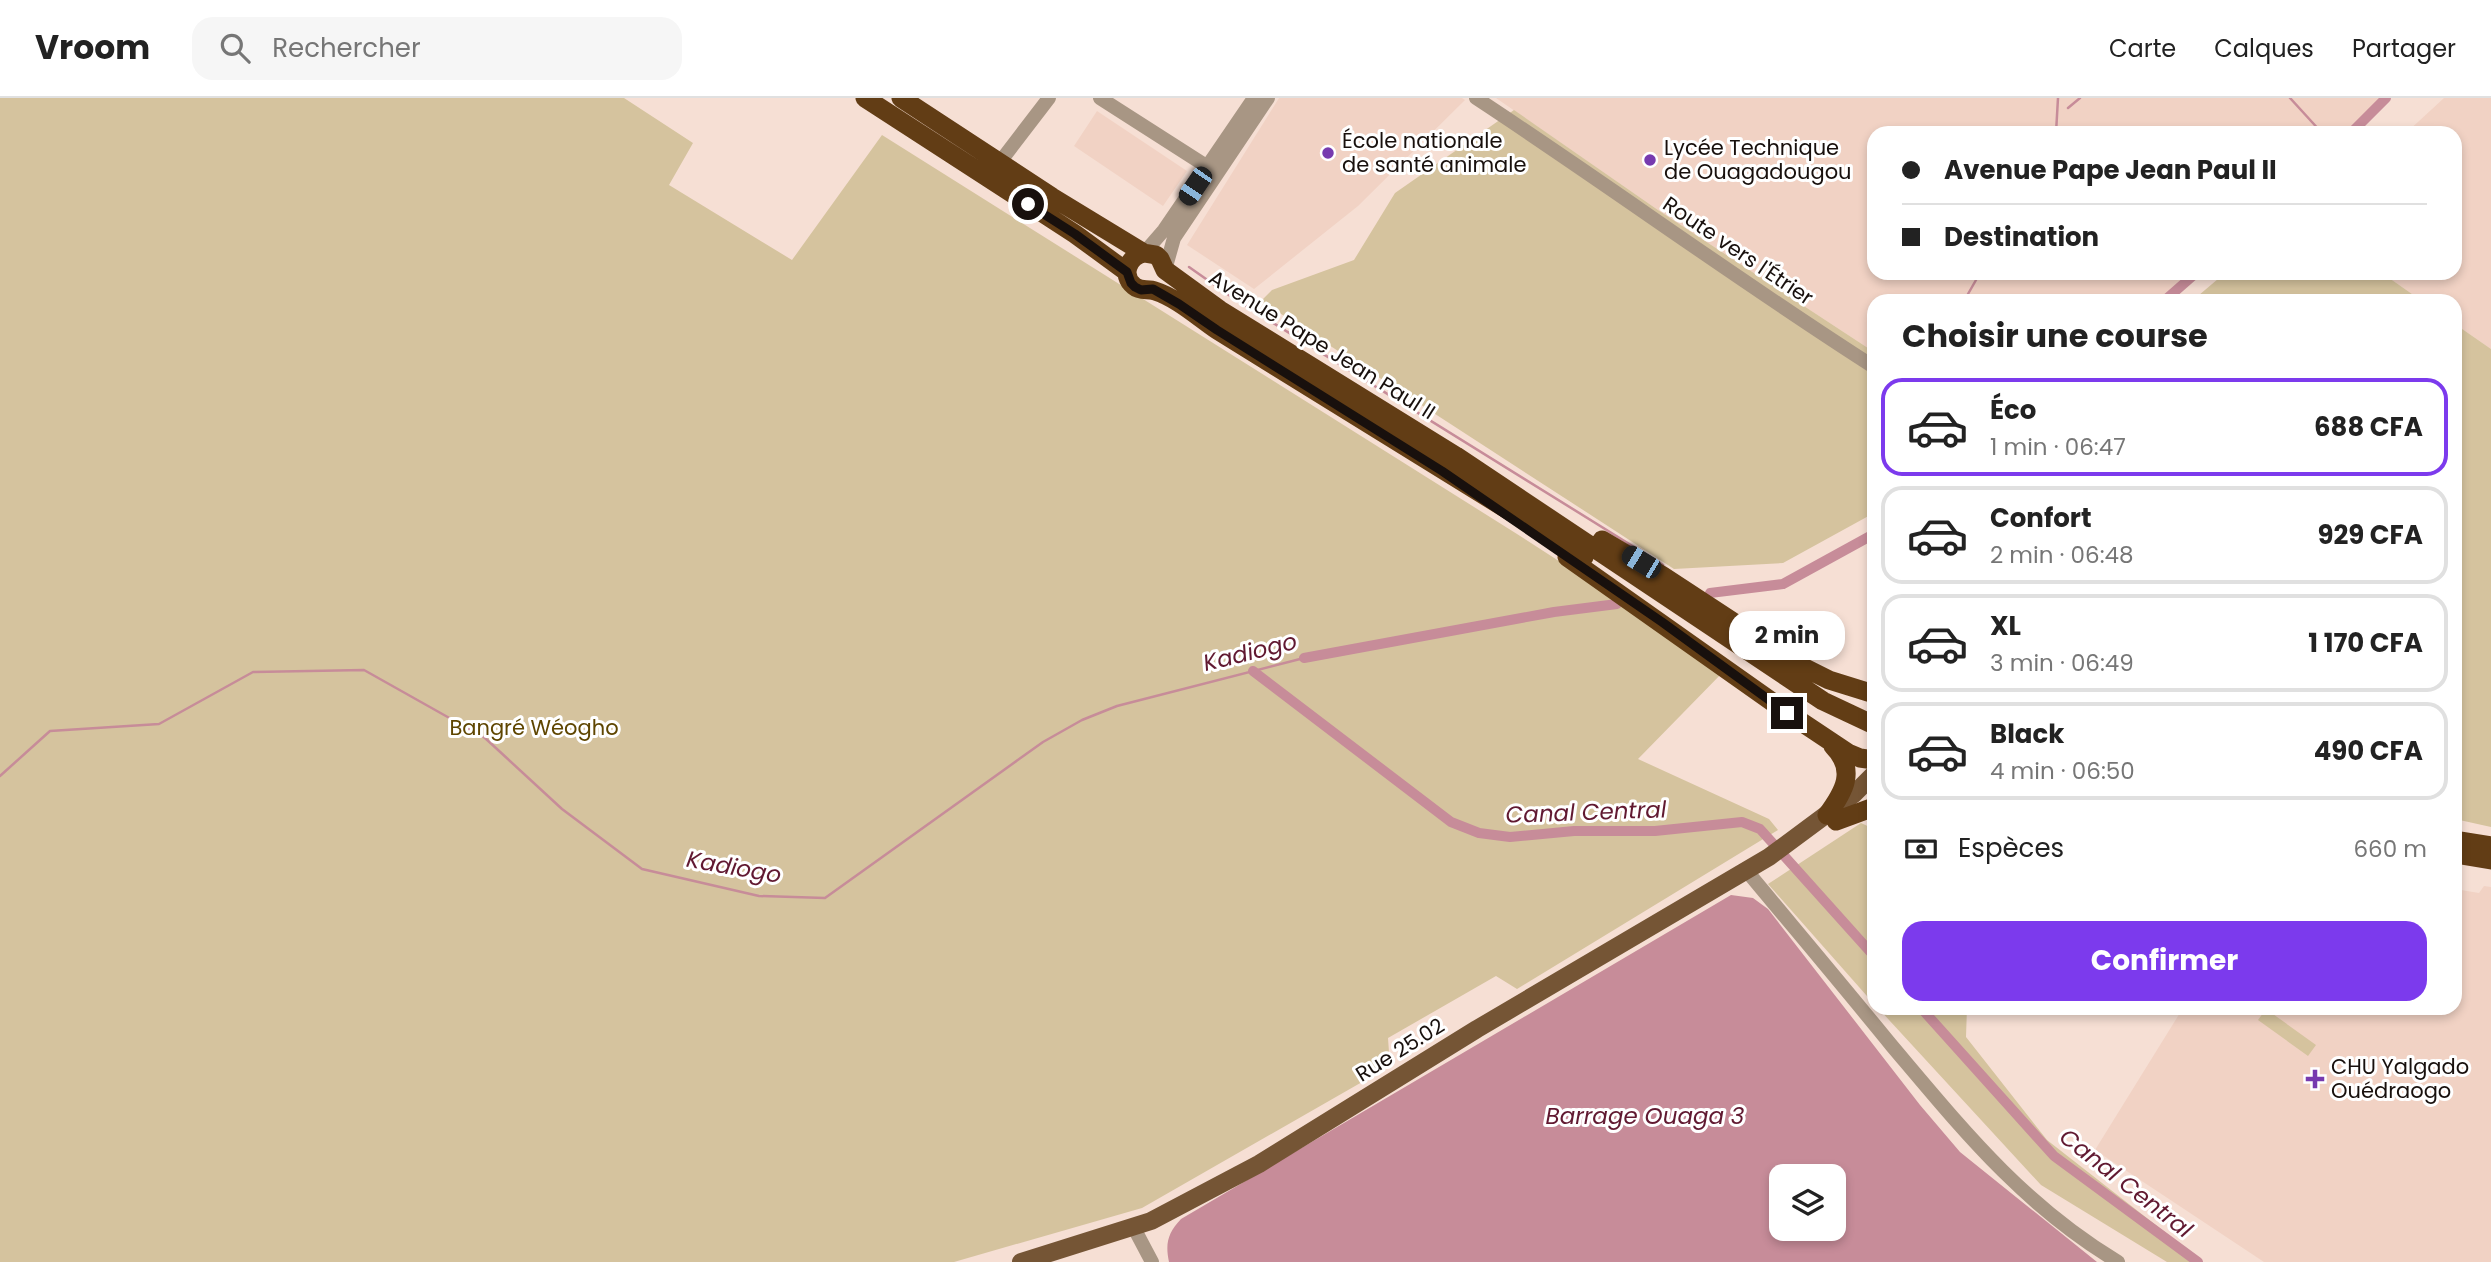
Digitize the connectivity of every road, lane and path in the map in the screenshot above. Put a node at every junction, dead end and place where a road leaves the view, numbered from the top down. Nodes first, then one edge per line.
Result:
1 (865, 98) edge
2 (901, 98) edge
3 (1049, 98) edge
4 (1100, 98) edge
5 (1254, 98) edge
6 (1268, 98) edge
7 (1476, 98) edge
8 (1000, 162) junction
9 (1212, 170) junction
10 (1144, 253) junction
11 (1165, 270) junction
12 (1127, 272) junction
13 (1153, 289) junction
14 (1867, 362) edge
15 (1449, 464) junction
16 (1867, 692) edge
17 (1867, 721) edge
18 (1816, 731) junction
19 (1867, 733) edge
20 (1867, 759) edge
21 (1867, 781) edge
22 (1867, 797) edge
23 (1867, 809) edge
24 (1832, 818) junction
25 (2462, 843) edge
26 (2462, 854) edge
27 (2490, 855) edge
28 (2462, 861) edge
29 (1746, 870) junction
30 (1134, 1228) junction
31 (1021, 1262) edge
32 (1152, 1262) edge
33 (2118, 1262) edge

1 - 12 highway, Avenue Pape Jean Paul II
2 - 8 highway, Avenue Pape Jean Paul II
3 - 8 street
4 - 9 street
5 - 9 street
6 - 9 street
7 - 14 street, Route vers l'Étrier
8 - 10 highway, Avenue Pape Jean Paul II
9 - 10 street
9 - 11 street
10 - 11 highway, Avenue Pape Jean Paul II
10 - 12 highway
11 - 13 highway
11 - 15 highway, Avenue Pape Jean Paul II
12 - 13 highway, Avenue Pape Jean Paul II
13 - 15 highway, Avenue Pape Jean Paul II
15 - 16 highway
15 - 17 highway
15 - 18 highway
15 - 19 highway
18 - 20 highway
18 - 24 highway
21 - 24 main road, Rue 25.02
22 - 24 main road, Rue 25.02
23 - 24 highway
24 - 29 main road, Rue 25.02
25 - 27 highway
26 - 27 highway
27 - 28 highway
29 - 30 main road, Rue 25.02
29 - 33 street
30 - 31 main road, Rue 25.02
30 - 32 street

